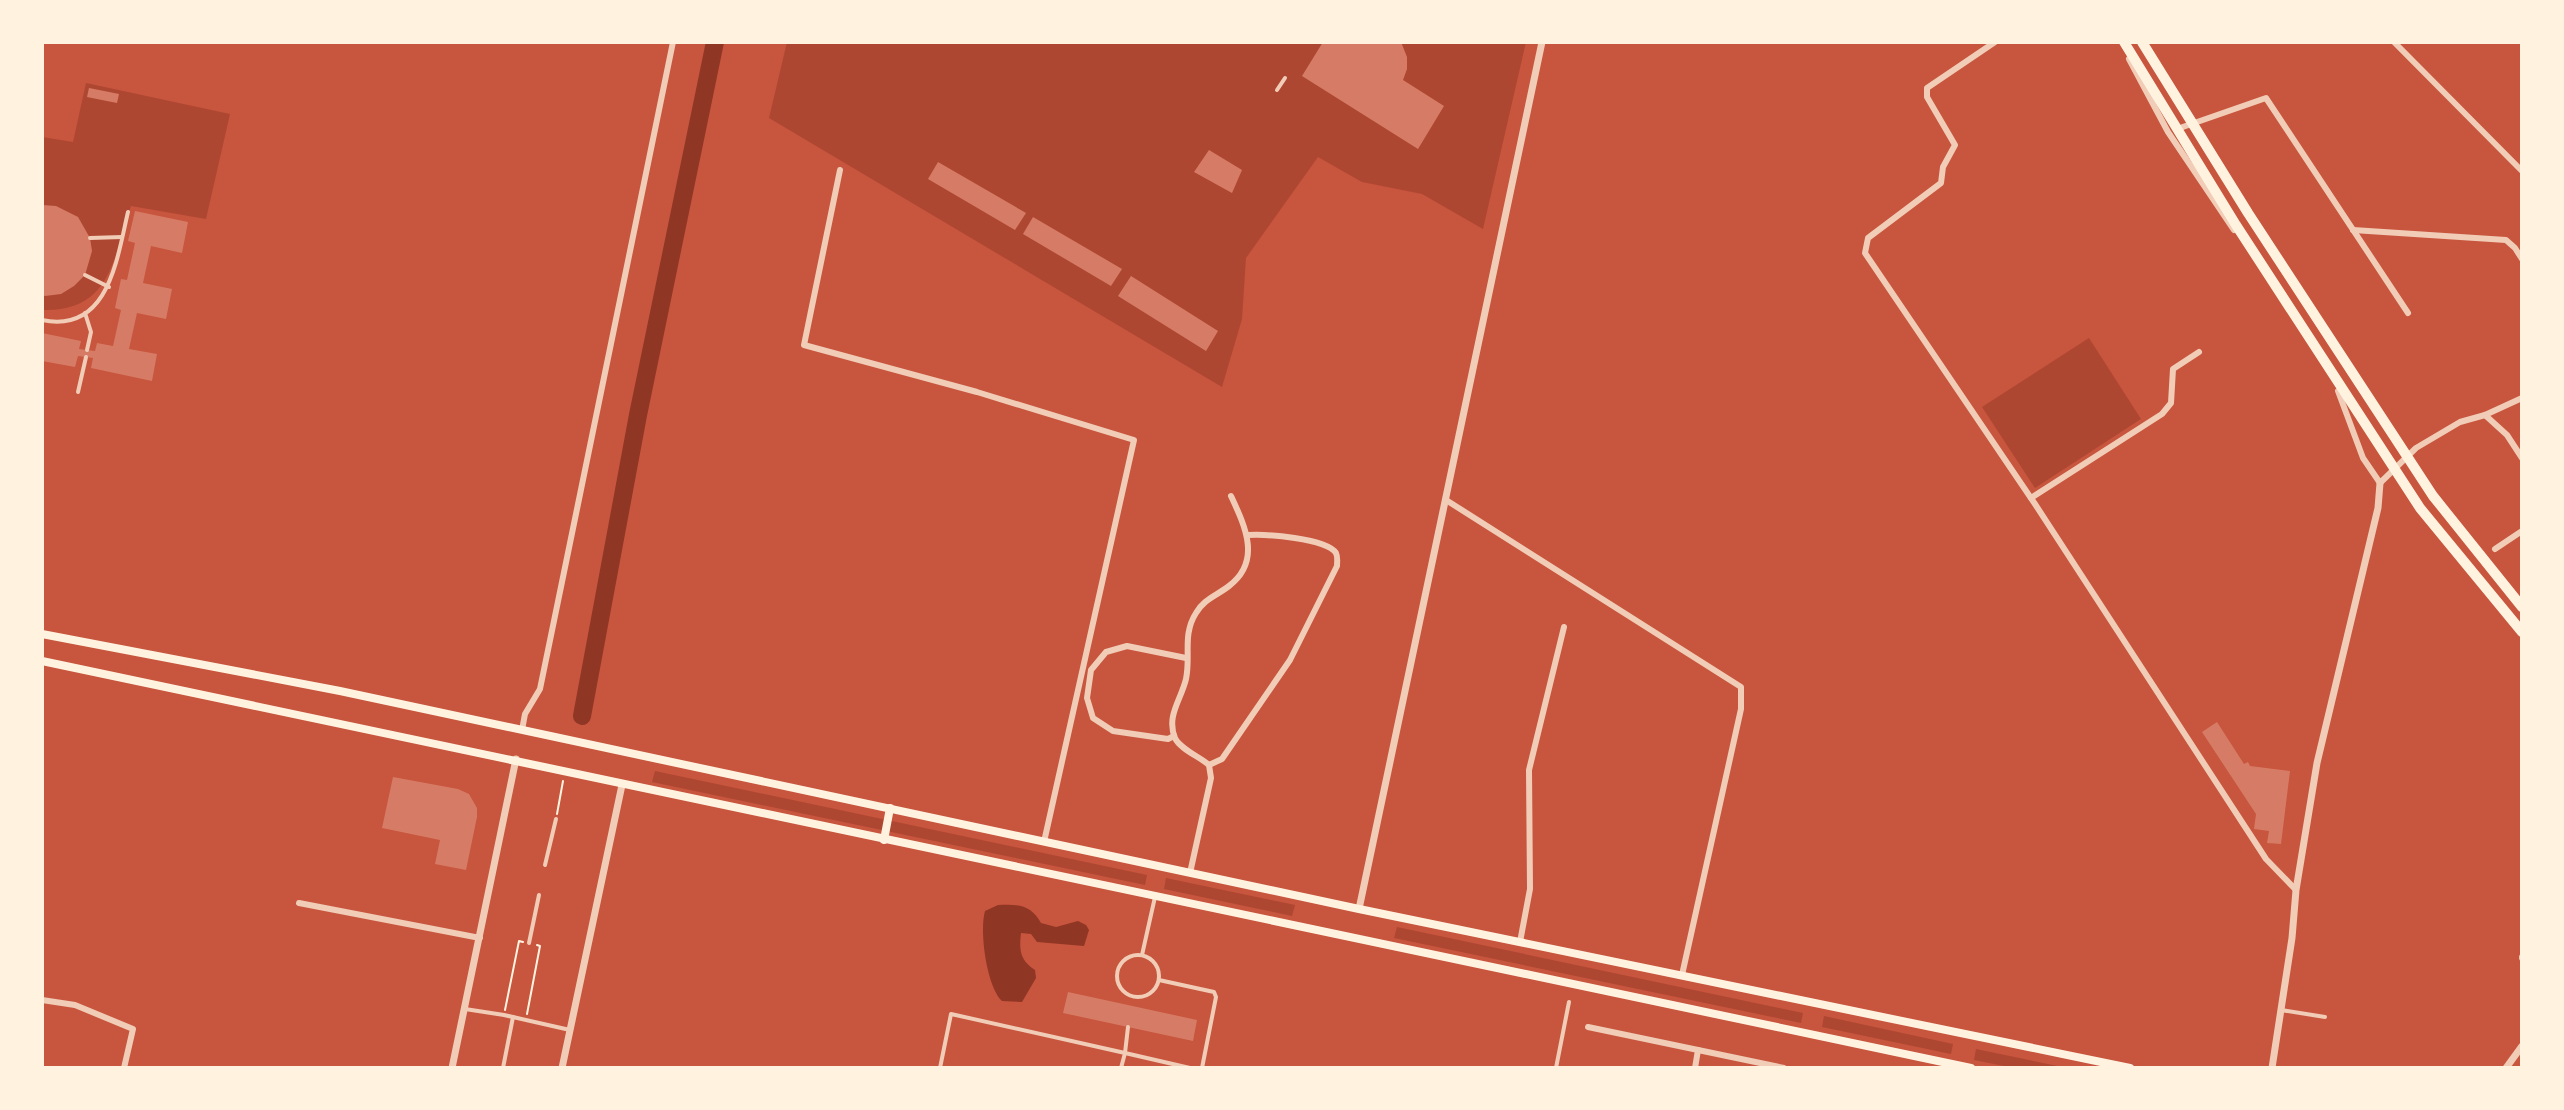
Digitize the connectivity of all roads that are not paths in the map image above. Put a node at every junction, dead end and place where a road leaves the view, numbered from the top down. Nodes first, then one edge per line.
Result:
1 (673, 42) edge
2 (1542, 42) edge
3 (1995, 42) edge
4 (2122, 42) edge
5 (2142, 42) edge
6 (2394, 42) edge
7 (1285, 78) dead end
8 (1277, 90) dead end
9 (2168, 132) junction
10 (840, 170) dead end
11 (2522, 171) edge
12 (128, 212) dead end
13 (2353, 230) junction
14 (122, 237) junction
15 (90, 238) dead end
16 (2522, 259) edge
17 (85, 275) dead end
18 (109, 287) junction
19 (85, 313) junction
20 (2408, 313) dead end
21 (42, 320) edge
22 (87, 350) dead end
23 (2199, 352) dead end
24 (86, 357) dead end
25 (78, 392) dead end
26 (2522, 398) edge
27 (2485, 415) junction
28 (2522, 458) edge
29 (2380, 483) junction
30 (1231, 496) dead end
31 (2031, 498) junction
32 (1446, 500) junction
33 (2522, 531) edge
34 (1248, 535) junction
35 (2495, 549) dead end
36 (2522, 607) edge
37 (1564, 627) dead end
38 (2522, 632) edge
39 (42, 634) edge
40 (1186, 658) junction
41 (42, 661) edge
42 (522, 730) junction
43 (1174, 736) junction
44 (516, 759) junction
45 (1209, 765) junction
46 (622, 785) junction
47 (890, 808) junction
48 (556, 819) road end
49 (884, 840) junction
50 (1044, 842) junction
51 (545, 865) dead end
52 (1190, 873) junction
53 (2296, 890) junction
54 (539, 895) dead end
55 (1155, 897) junction
56 (299, 903) dead end
57 (1359, 909) junction
58 (480, 938) junction
59 (1520, 942) junction
60 (529, 943) road end
61 (1142, 955) junction
62 (1682, 975) junction
63 (1159, 980) junction
64 (1133, 997) junction
65 (42, 1000) edge
66 (1569, 1002) dead end
67 (1131, 1006) dead end
68 (465, 1009) junction
69 (2281, 1010) junction
70 (513, 1017) junction
71 (2325, 1017) dead end
72 (1128, 1027) dead end
73 (1588, 1027) dead end
74 (570, 1030) junction
75 (2522, 1046) edge
76 (1698, 1050) junction
77 (1125, 1053) junction
78 (1960, 1067) edge
79 (124, 1068) edge
80 (452, 1068) edge
81 (503, 1068) edge
82 (562, 1068) edge
83 (940, 1068) edge
84 (1121, 1068) edge
85 (1190, 1068) edge
86 (1202, 1068) edge
87 (1556, 1068) edge
88 (1695, 1068) edge
89 (1784, 1068) edge
90 (1971, 1068) edge
91 (2130, 1068) edge
92 (2272, 1068) edge
93 (2506, 1068) edge

1 - 42 street
2 - 32 street
3 - 31 street
4 - 9 street
4 - 38 highway
5 - 36 highway
6 - 11 street
7 - 8 street
9 - 13 street
9 - 29 street
10 - 50 street
12 - 14 street
13 - 16 street
13 - 20 street
14 - 15 street
14 - 18 street
17 - 18 street
18 - 19 street
19 - 21 street
19 - 22 street
23 - 31 street
24 - 25 street
26 - 27 street
27 - 28 street
27 - 29 street
29 - 53 street
30 - 34 street
31 - 53 street
32 - 57 street
32 - 62 street
33 - 35 street
34 - 40 street
34 - 45 street
37 - 59 street
39 - 42 main road
40 - 43 street
40 - 43 street
41 - 44 main road
42 - 47 main road
43 - 45 street
44 - 46 main road
44 - 58 street
45 - 52 street
46 - 49 main road
46 - 74 street
47 - 49 main road
47 - 50 main road
48 - 51 street
49 - 55 main road
50 - 52 main road
52 - 57 main road
53 - 69 street
54 - 60 street
55 - 61 street
55 - 78 main road
56 - 58 street
57 - 59 main road
58 - 68 street
59 - 62 main road
61 - 63 street
61 - 64 street
62 - 91 main road
63 - 64 street
63 - 86 street
64 - 67 street
65 - 79 street
66 - 87 street
68 - 70 street
68 - 80 street
69 - 71 street
69 - 92 street
70 - 74 street
70 - 81 street
72 - 77 street
73 - 76 street
74 - 82 street
75 - 93 street
76 - 88 street
76 - 89 street
77 - 83 street
77 - 84 street
77 - 85 street
78 - 90 main road

